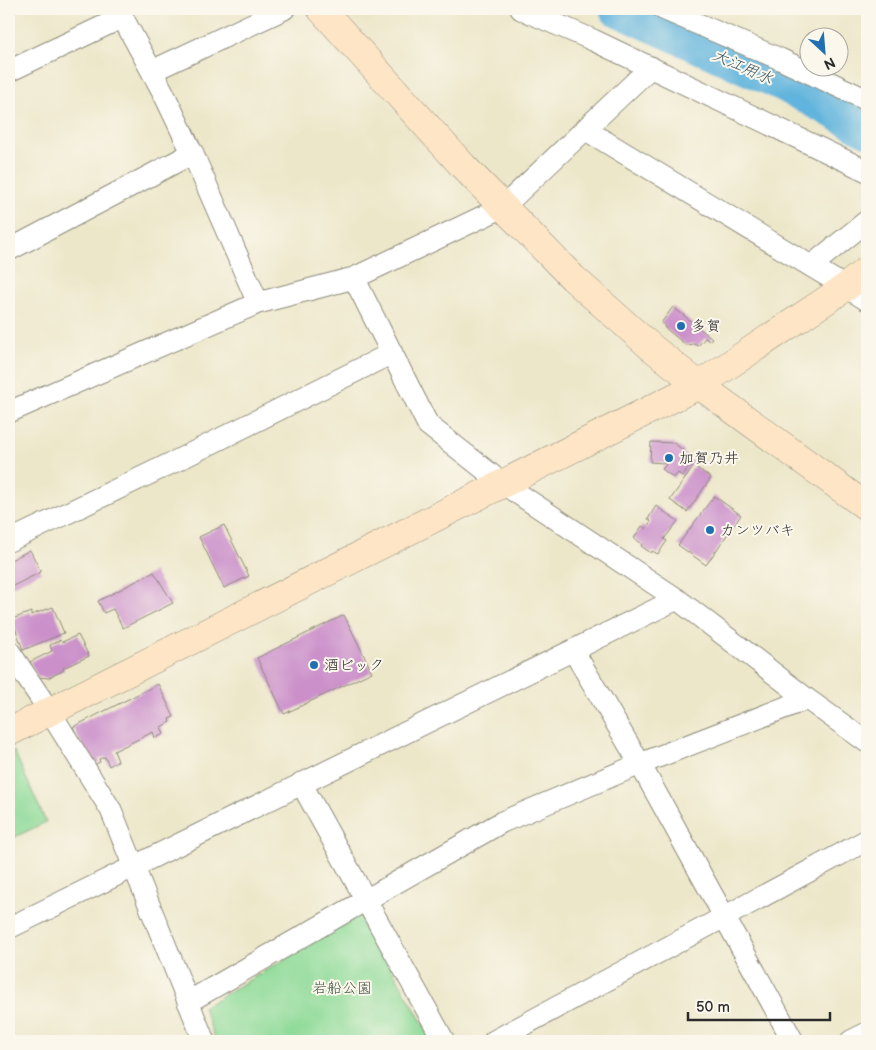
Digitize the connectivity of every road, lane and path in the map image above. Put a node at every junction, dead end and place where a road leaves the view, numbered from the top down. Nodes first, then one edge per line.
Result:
1 (284, 9) edge
2 (321, 9) edge
3 (521, 9) edge
4 (663, 9) edge
5 (120, 13) edge
6 (651, 67) junction
7 (9, 71) edge
8 (152, 71) junction
9 (867, 100) edge
10 (586, 130) junction
11 (193, 153) junction
12 (867, 171) edge
13 (503, 207) junction
14 (867, 221) edge
15 (9, 250) edge
16 (811, 266) junction
17 (867, 270) edge
18 (354, 278) junction
19 (857, 293) edge
20 (258, 303) junction
21 (392, 353) junction
22 (698, 385) junction
23 (9, 412) edge
24 (502, 483) junction
25 (867, 507) edge
26 (9, 541) edge
27 (677, 599) junction
28 (573, 650) junction
29 (9, 651) edge
30 (807, 699) junction
31 (50, 712) junction
32 (9, 732) edge
33 (867, 742) edge
34 (640, 764) junction
35 (301, 783) junction
36 (867, 840) edge
37 (134, 866) junction
38 (366, 899) junction
39 (725, 916) junction
40 (9, 928) edge
41 (188, 1002) junction
42 (867, 1032) edge
43 (204, 1041) edge
44 (444, 1041) edge
45 (494, 1041) edge
46 (793, 1041) edge
47 (851, 1041) edge

1 - 8 street
2 - 13 street
3 - 6 street
4 - 9 street
5 - 7 street
5 - 8 street
6 - 10 street
6 - 12 street
8 - 11 street
10 - 13 street
10 - 16 street
11 - 15 street
11 - 20 street
13 - 18 street
13 - 22 street
14 - 16 street
16 - 19 street
17 - 19 street
18 - 20 street
18 - 21 street
19 - 22 street
20 - 23 street
21 - 24 street
21 - 26 street
22 - 24 street
22 - 25 street
24 - 27 street
24 - 31 street
27 - 28 street
27 - 30 street
28 - 34 street
28 - 35 street
29 - 31 street
30 - 33 street
30 - 34 street
31 - 32 street
31 - 37 street
34 - 38 street
34 - 39 street
35 - 37 street
35 - 38 street
36 - 39 street
37 - 40 street
37 - 41 street
38 - 41 street
38 - 44 street
39 - 45 street
39 - 46 street
41 - 43 street
42 - 47 street

